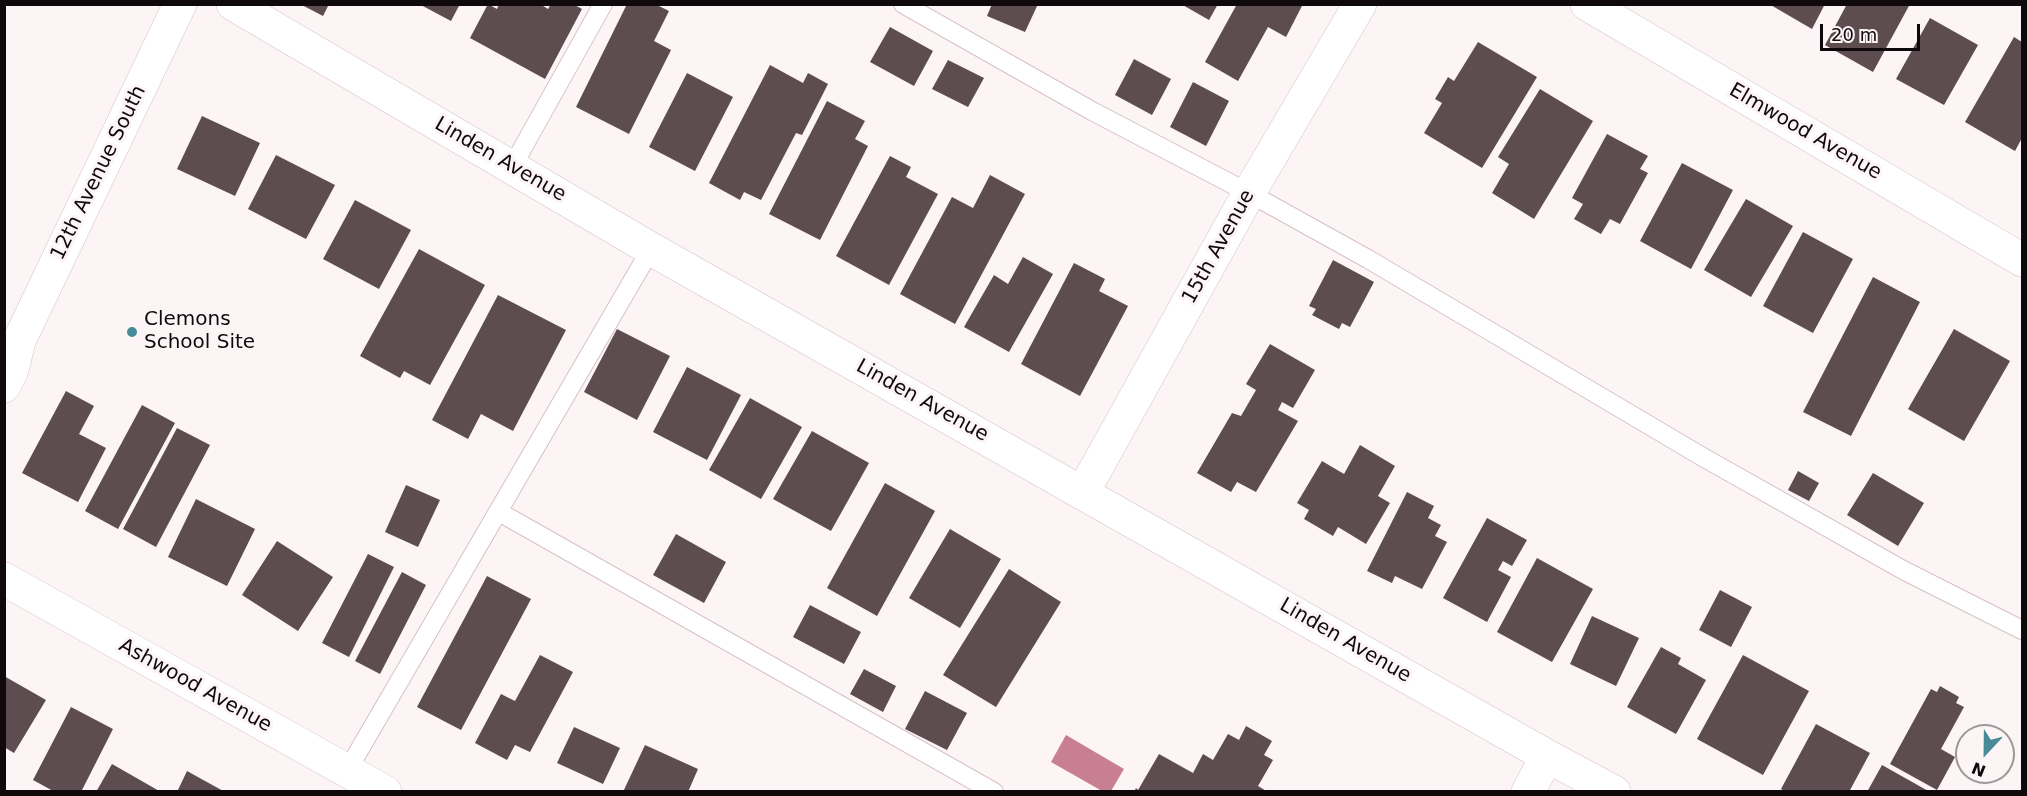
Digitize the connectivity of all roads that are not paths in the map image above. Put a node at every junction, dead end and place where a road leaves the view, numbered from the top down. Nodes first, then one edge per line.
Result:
1 (180, 4) edge
2 (233, 4) edge
3 (603, 4) edge
4 (903, 4) edge
5 (1360, 4) edge
6 (1587, 4) edge
7 (512, 167) junction
8 (1249, 193) junction
9 (651, 249) junction
10 (2022, 260) edge
11 (12, 348) edge
12 (4, 386) edge
13 (1083, 492) junction
14 (499, 512) junction
15 (4, 579) edge
16 (2022, 630) edge
17 (1547, 756) junction
18 (347, 771) junction
19 (385, 792) edge
20 (994, 792) edge
21 (1528, 792) edge
22 (1614, 792) edge

1 - 11 street, 12th Avenue South
2 - 7 street, Linden Avenue
3 - 7 lane
4 - 8 lane
5 - 8 street, 15th Avenue
6 - 10 street, Elmwood Avenue
7 - 9 street, Linden Avenue
8 - 13 street, 15th Avenue
8 - 16 lane
9 - 13 street, Linden Avenue
9 - 14 lane
11 - 12 street, 12th Avenue South
13 - 17 street, Linden Avenue
14 - 18 lane
14 - 20 lane
15 - 18 street, Ashwood Avenue
17 - 21 street
17 - 22 street, Linden Avenue
18 - 19 street, Ashwood Avenue

